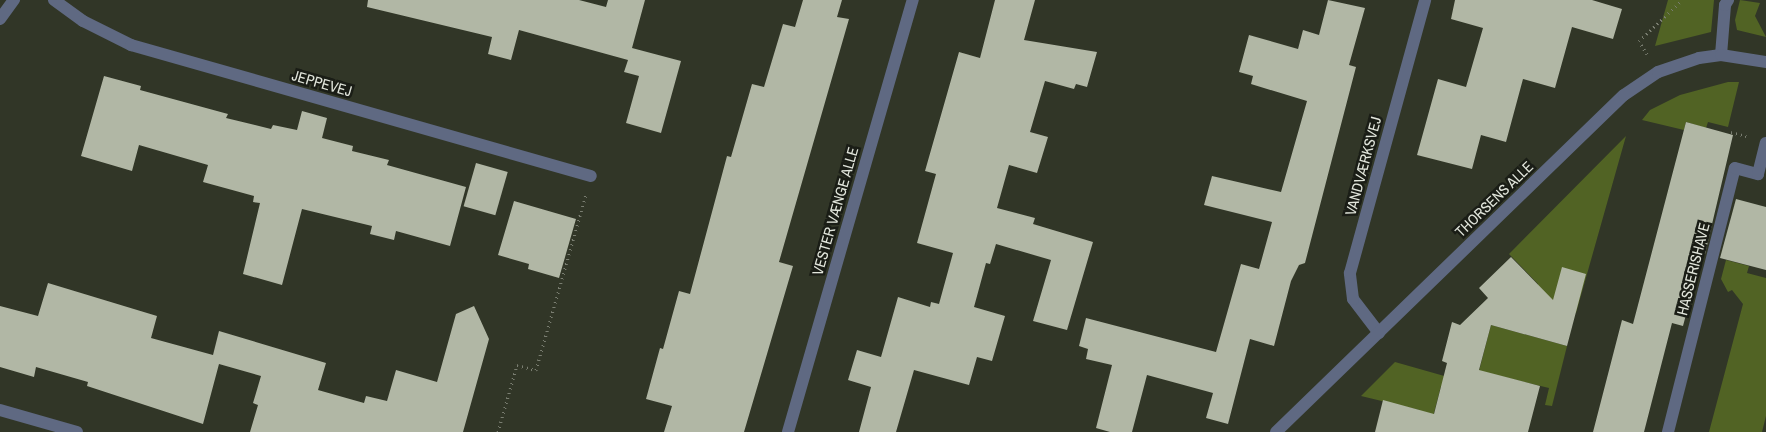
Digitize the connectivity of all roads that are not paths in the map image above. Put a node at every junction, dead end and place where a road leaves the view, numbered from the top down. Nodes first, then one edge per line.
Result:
1 (14, 0) edge
2 (54, 0) edge
3 (913, 0) edge
4 (1425, 0) edge
5 (1728, 0) edge
6 (0, 19) edge
7 (1721, 55) junction
8 (1766, 62) edge
9 (1766, 143) edge
10 (591, 176) road end
11 (1379, 333) junction
12 (0, 410) edge
13 (77, 432) edge
14 (788, 432) edge
15 (1276, 432) edge
16 (1668, 432) edge

1 - 6 street
2 - 10 street, JEPPEVEJ
3 - 14 street, VESTER VÆNGE ALLE
4 - 11 street, VANDVÆRKSVEJ
5 - 7 street
7 - 8 street, THORSENS ALLE
7 - 11 street, THORSENS ALLE
9 - 16 street, HASSERISHAVE
11 - 15 street, THORSENS ALLE
12 - 13 street

